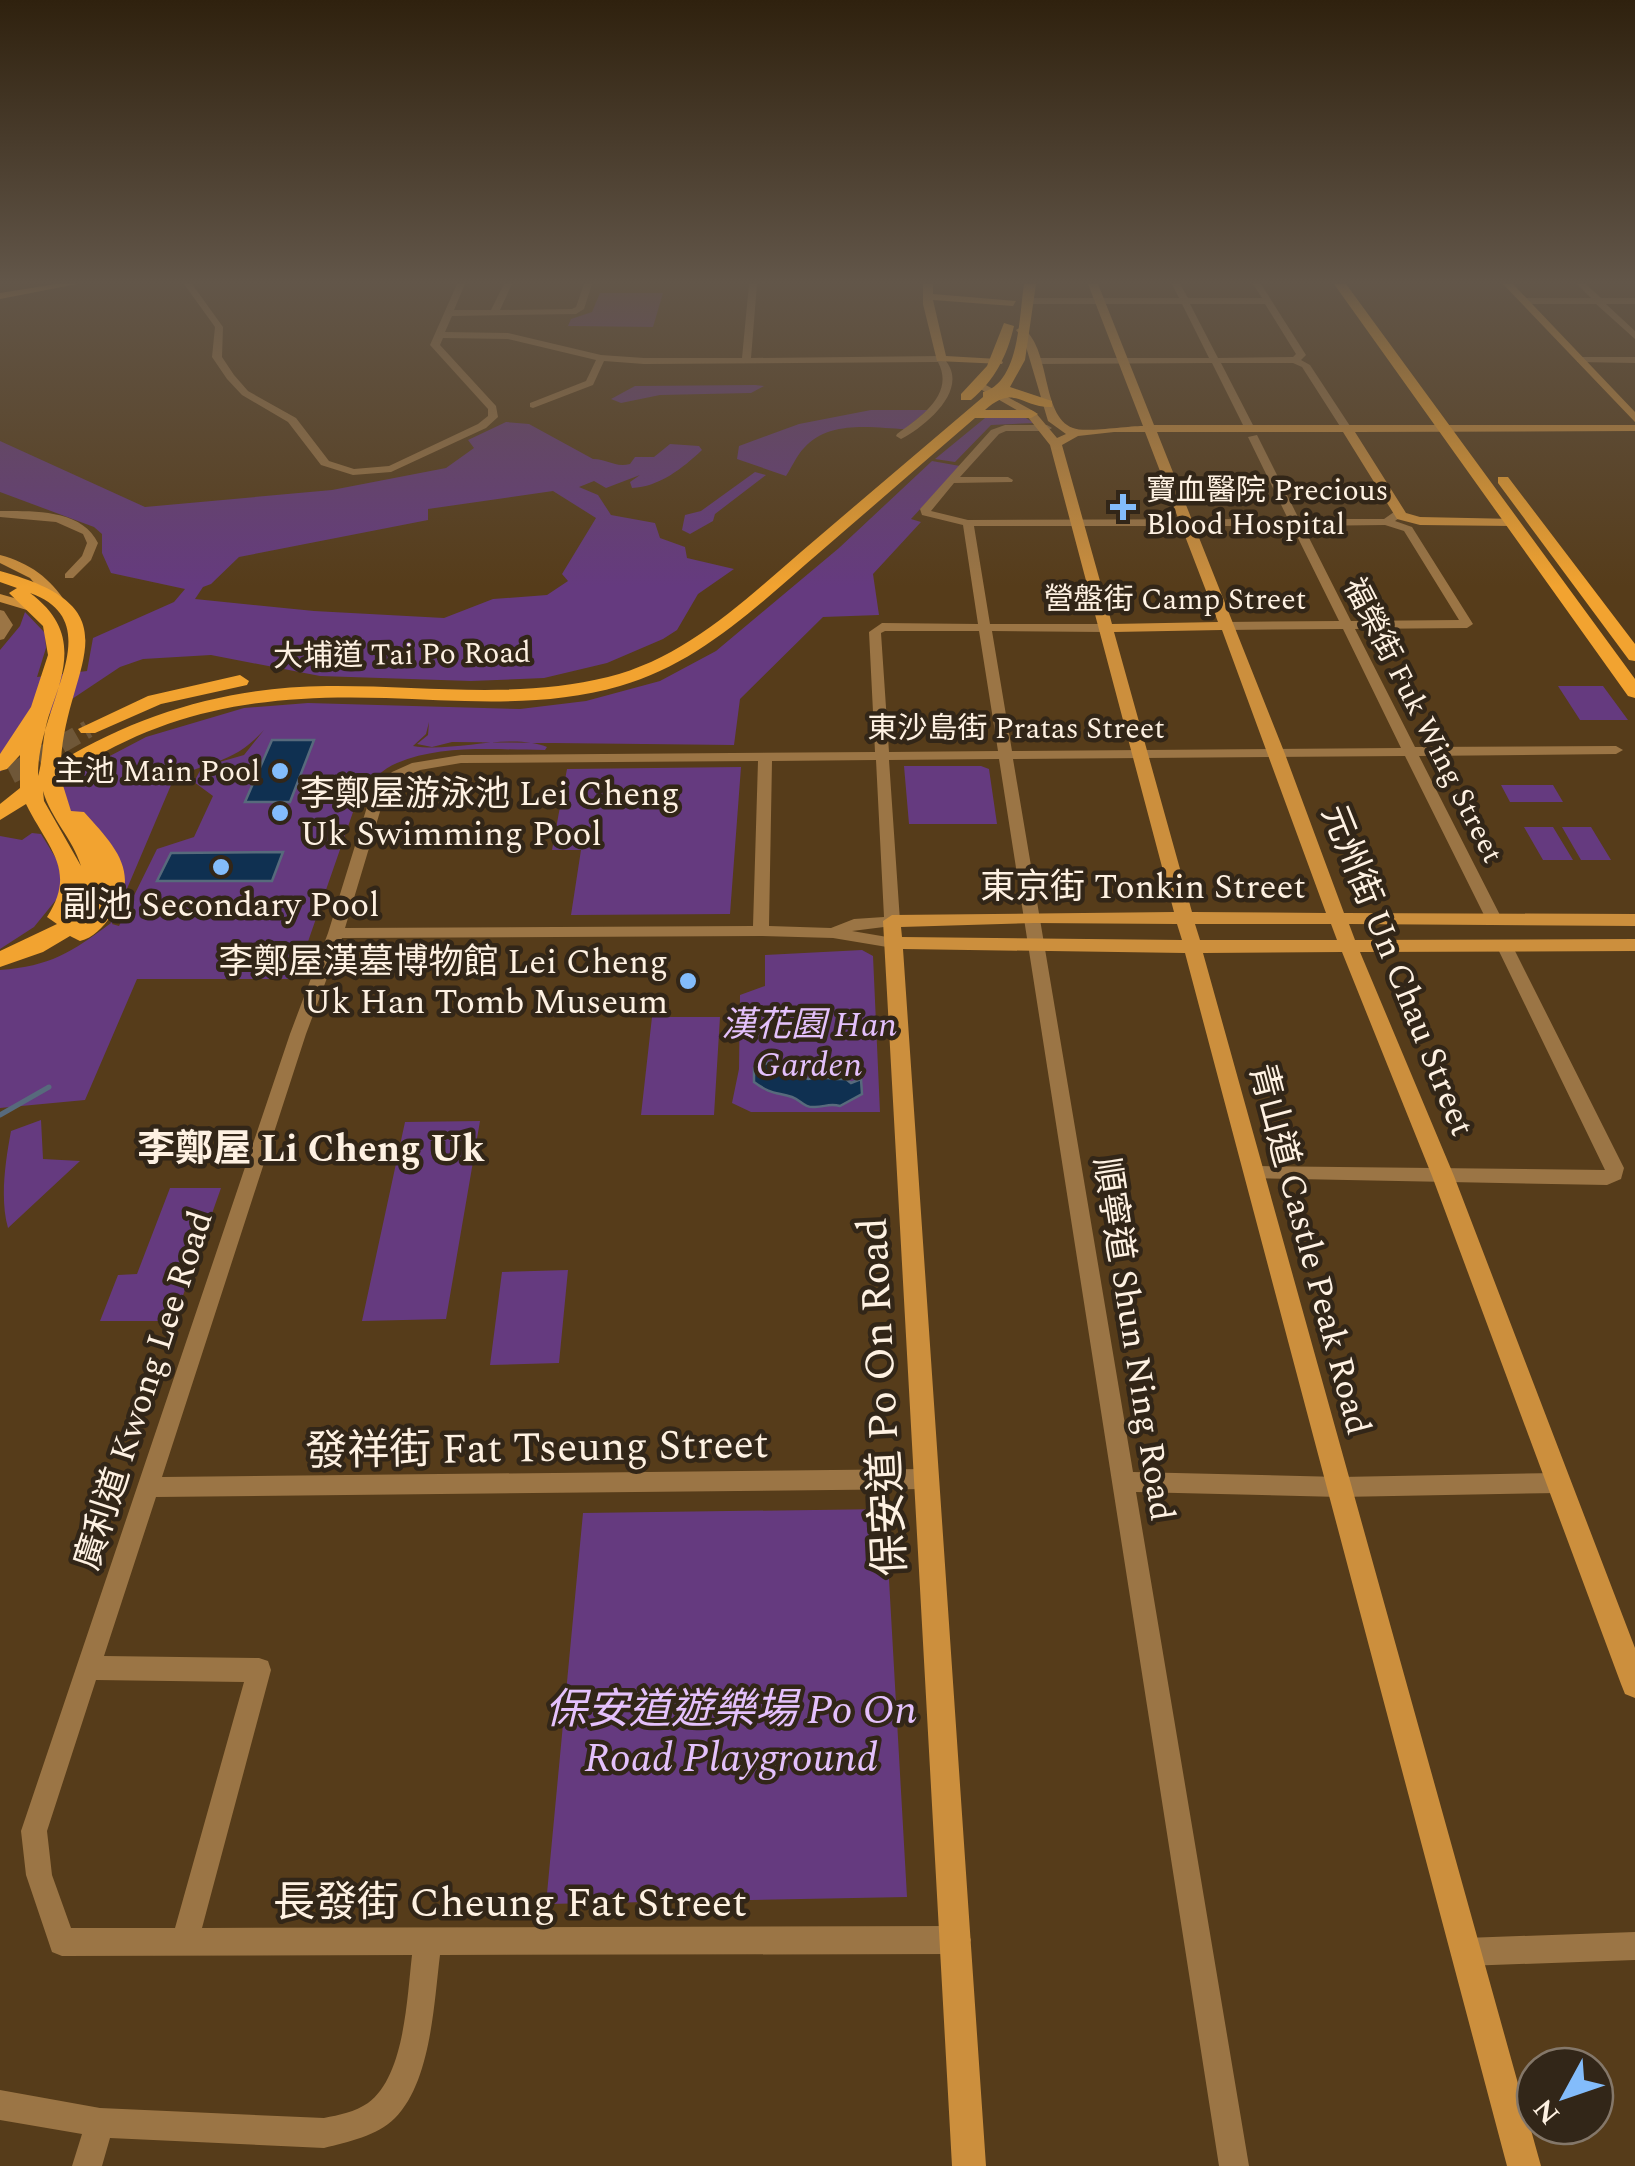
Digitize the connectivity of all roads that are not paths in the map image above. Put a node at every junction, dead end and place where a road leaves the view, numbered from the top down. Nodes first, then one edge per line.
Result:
1 (237, 385) edge
2 (470, 385) edge
3 (585, 385) edge
4 (948, 385) edge
5 (989, 385) edge
6 (995, 385) edge
7 (1042, 385) edge
8 (1131, 385) edge
9 (1227, 385) edge
10 (1319, 385) edge
11 (1420, 385) edge
12 (1425, 385) edge
13 (1603, 385) edge
14 (987, 390) junction
15 (1047, 404) junction
16 (532, 405) dead end
17 (967, 410) junction
18 (1031, 414) junction
19 (1635, 419) edge
20 (1046, 428) junction
21 (1635, 428) edge
22 (1457, 432) junction
23 (1075, 433) junction
24 (1150, 433) junction
25 (1252, 433) junction
26 (1350, 433) junction
27 (902, 436) dead end
28 (1635, 436) edge
29 (1056, 444) junction
30 (952, 480) junction
31 (1008, 480) dead end
32 (0, 514) edge
33 (1184, 521) junction
34 (1404, 521) junction
35 (1076, 522) junction
36 (1294, 522) junction
37 (1512, 522) junction
38 (968, 523) junction
39 (0, 560) edge
40 (0, 576) edge
41 (70, 576) dead end
42 (0, 585) edge
43 (0, 598) edge
44 (60, 604) junction
45 (37, 608) junction
46 (0, 614) edge
47 (1347, 625) junction
48 (1226, 626) junction
49 (882, 627) joint
50 (987, 627) junction
51 (1104, 628) junction
52 (0, 636) edge
53 (1635, 656) edge
54 (310, 682) junction
55 (1635, 692) edge
56 (44, 697) junction
57 (88, 730) tunnel mouth
58 (1616, 750) dead end
59 (1408, 752) junction
60 (1277, 754) junction
61 (1004, 755) junction
62 (1140, 755) junction
63 (882, 756) junction
64 (765, 757) junction
65 (417, 766) joint
66 (3, 773) tunnel mouth
67 (51, 780) junction
68 (0, 798) tunnel mouth
69 (0, 814) edge
70 (1034, 917) junction
71 (1183, 918) junction
72 (1337, 918) junction
73 (1494, 919) junction
74 (1635, 920) edge
75 (892, 921) junction
76 (761, 930) junction
77 (833, 932) junction
78 (336, 933) junction
79 (892, 943) junction
80 (0, 945) edge
81 (1192, 945) junction
82 (1348, 945) junction
83 (1504, 945) junction
84 (1635, 946) edge
85 (1036, 947) junction
86 (0, 959) edge
87 (0, 976) edge
88 (1254, 1173) junction
89 (1443, 1176) junction
90 (927, 1479) junction
91 (1122, 1482) junction
92 (1558, 1483) junction
93 (1340, 1486) junction
94 (148, 1487) junction
95 (88, 1668) junction
96 (1635, 1684) edge
97 (957, 1940) junction
98 (62, 1942) joint
99 (184, 1942) junction
100 (428, 1942) junction
101 (1635, 1946) edge
102 (1464, 1952) junction
103 (0, 2105) edge
104 (100, 2124) junction
105 (87, 2166) edge
106 (969, 2166) edge
107 (1234, 2166) edge
108 (1524, 2166) edge

1 - 2 street
3 - 16 street
4 - 27 street
5 - 14 main road, 大埔道 Tai Po Road
6 - 14 main road, 大埔道 Tai Po Road
7 - 15 main road
8 - 24 main road, 元州街 Un Chau Street
9 - 25 street, 福榮街 Fuk Wing Street
10 - 26 street
11 - 22 main road
12 - 22 main road
13 - 19 main road
14 - 15 main road
14 - 17 main road, 大埔道 Tai Po Road
14 - 18 main road, 青山道 Castle Peak Road
15 - 23 main road
17 - 18 main road
17 - 54 main road, 大埔道 Tai Po Road
17 - 69 main road, 大埔道 Tai Po Road
18 - 20 main road, 青山道 Castle Peak Road
20 - 29 main road, 青山道 Castle Peak Road
20 - 30 street
21 - 22 main road
22 - 26 main road
22 - 28 main road
22 - 37 main road
22 - 53 main road
23 - 24 main road
23 - 29 main road
24 - 25 main road
24 - 33 main road, 元州街 Un Chau Street
25 - 26 main road
25 - 36 street, 福榮街 Fuk Wing Street
26 - 34 main road
29 - 35 main road, 青山道 Castle Peak Road
30 - 31 street
30 - 38 street
32 - 41 street
33 - 35 street
33 - 36 street
33 - 48 main road, 元州街 Un Chau Street
34 - 36 street
34 - 37 main road
34 - 47 street, 營盤街 Camp Street
35 - 38 street
35 - 51 main road, 青山道 Castle Peak Road
36 - 47 street, 福榮街 Fuk Wing Street
37 - 55 main road
38 - 50 street, 順寧道 Shun Ning Road
39 - 44 main road
40 - 44 main road
42 - 45 main road
43 - 45 main road
44 - 67 main road
45 - 56 main road
46 - 52 street
47 - 48 street, 營盤街 Camp Street
47 - 59 street, 福榮街 Fuk Wing Street
48 - 51 main road, 營盤街 Camp Street
48 - 60 main road, 元州街 Un Chau Street
49 - 50 street, 營盤街 Camp Street
49 - 63 street, 保安道 Po On Road
50 - 51 street, 營盤街 Camp Street
50 - 61 street, 順寧道 Shun Ning Road
51 - 62 main road, 青山道 Castle Peak Road
54 - 57 main road
54 - 68 main road, 大埔道 Tai Po Road
56 - 66 main road
56 - 80 main road
58 - 59 street, 東沙島街 Pratas Street
59 - 60 street, 東沙島街 Pratas Street
59 - 73 street, 福榮街 Fuk Wing Street
60 - 62 street, 東沙島街 Pratas Street
60 - 72 main road, 元州街 Un Chau Street
61 - 62 street, 東沙島街 Pratas Street
61 - 63 street, 東沙島街 Pratas Street
61 - 70 street, 順寧道 Shun Ning Road
62 - 71 main road, 青山道 Castle Peak Road
63 - 64 street, 東沙島街 Pratas Street
63 - 75 street, 保安道 Po On Road
64 - 65 street, 東沙島街 Pratas Street
64 - 76 street
65 - 78 street, 廣利道 Kwong Lee Road
67 - 86 main road
67 - 87 main road
70 - 71 main road, 東京街 Tonkin Street
70 - 75 main road, 東京街 Tonkin Street
70 - 85 street, 順寧道 Shun Ning Road
71 - 72 main road, 東京街 Tonkin Street
71 - 81 main road, 青山道 Castle Peak Road
72 - 73 main road, 東京街 Tonkin Street
72 - 82 main road, 元州街 Un Chau Street
73 - 74 main road, 東京街 Tonkin Street
75 - 77 street, 東京街 Tonkin Street
75 - 79 main road, 保安道 Po On Road
76 - 77 street, 東京街 Tonkin Street
76 - 78 street, 東京街 Tonkin Street
77 - 79 street, 東京街 Tonkin Street
78 - 94 street, 廣利道 Kwong Lee Road
79 - 85 main road, 東京街 Tonkin Street
79 - 90 main road, 保安道 Po On Road
81 - 82 main road, 東京街 Tonkin Street
81 - 85 main road, 東京街 Tonkin Street
81 - 88 main road, 青山道 Castle Peak Road
82 - 83 main road, 東京街 Tonkin Street
82 - 89 main road, 元州街 Un Chau Street
83 - 84 main road, 東京街 Tonkin Street
83 - 89 street
85 - 91 street, 順寧道 Shun Ning Road
88 - 89 street
88 - 93 main road, 青山道 Castle Peak Road
89 - 92 main road, 元州街 Un Chau Street
90 - 94 street, 發祥街 Fat Tseung Street
90 - 97 main road, 保安道 Po On Road
91 - 93 street
91 - 107 street, 順寧道 Shun Ning Road
92 - 93 street
92 - 96 main road, 元州街 Un Chau Street
93 - 102 main road, 青山道 Castle Peak Road
94 - 95 street, 廣利道 Kwong Lee Road
95 - 98 street, 廣利道 Kwong Lee Road
95 - 99 street
97 - 100 street, 長發街 Cheung Fat Street
97 - 106 main road, 保安道 Po On Road
98 - 99 street, 長發街 Cheung Fat Street
99 - 100 street, 長發街 Cheung Fat Street
100 - 104 street
101 - 102 street
102 - 108 main road, 青山道 Castle Peak Road
103 - 104 street
104 - 105 street

